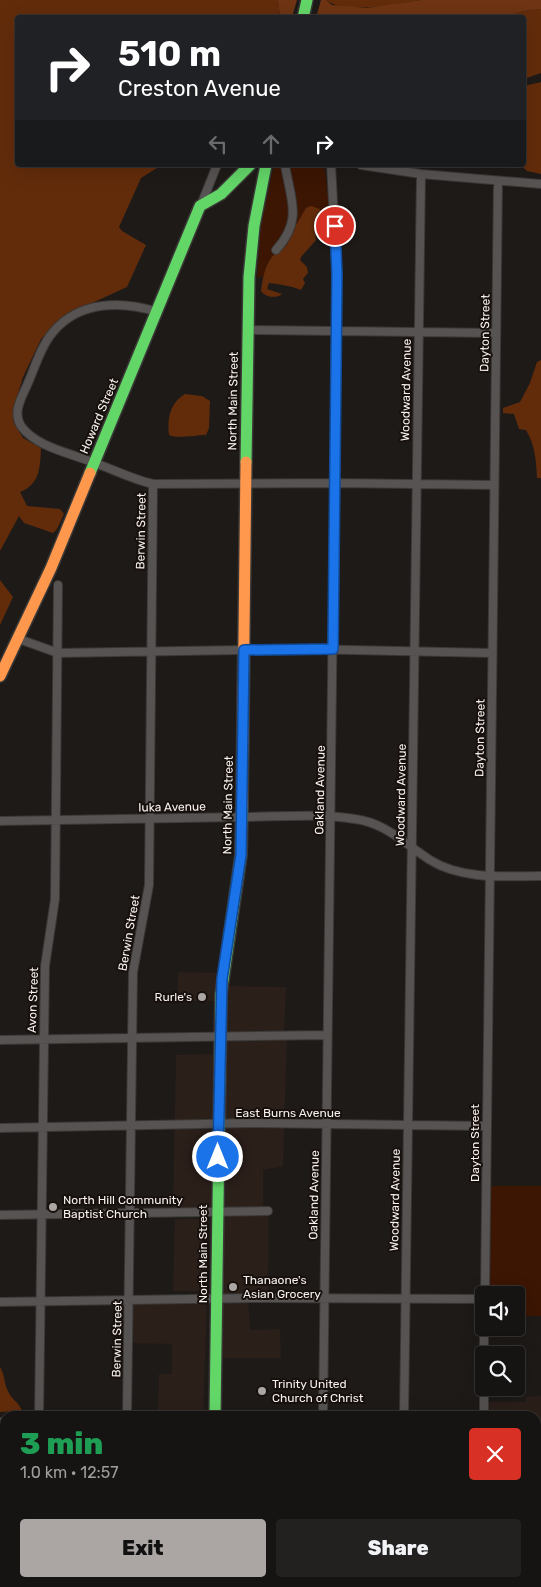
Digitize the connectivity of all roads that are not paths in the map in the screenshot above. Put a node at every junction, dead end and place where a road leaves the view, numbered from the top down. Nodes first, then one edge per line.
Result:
1 (307, 0) edge
2 (304, 15) edge
3 (216, 167) edge
4 (248, 167) edge
5 (266, 167) edge
6 (285, 167) edge
7 (331, 167) edge
8 (374, 167) edge
9 (421, 174) junction
10 (498, 181) junction
11 (541, 184) edge
12 (200, 206) junction
13 (276, 250) dead end
14 (158, 312) junction
15 (248, 330) junction
16 (336, 331) junction
17 (418, 332) junction
18 (496, 333) junction
19 (94, 462) junction
20 (246, 483) junction
21 (335, 483) junction
22 (416, 483) junction
23 (153, 484) junction
24 (494, 485) junction
25 (58, 585) dead end
26 (18, 640) junction
27 (333, 649) junction
28 (244, 650) junction
29 (414, 650) junction
30 (151, 652) junction
31 (58, 653) junction
32 (492, 653) junction
33 (0, 676) edge
34 (330, 817) junction
35 (149, 818) junction
36 (242, 818) junction
37 (56, 820) junction
38 (0, 821) edge
39 (412, 847) junction
40 (490, 875) junction
41 (541, 876) edge
42 (326, 1035) junction
43 (220, 1036) junction
44 (131, 1037) junction
45 (44, 1039) junction
46 (0, 1040) edge
47 (218, 1124) junction
48 (326, 1124) junction
49 (131, 1125) junction
50 (408, 1125) junction
51 (43, 1126) junction
52 (486, 1126) junction
53 (0, 1128) edge
54 (217, 1211) junction
55 (268, 1211) dead end
56 (130, 1213) junction
57 (0, 1215) edge
58 (41, 1215) junction
59 (485, 1286) edge
60 (325, 1298) junction
61 (217, 1299) junction
62 (405, 1299) junction
63 (129, 1300) junction
64 (475, 1300) edge
65 (0, 1302) edge
66 (41, 1302) junction
67 (484, 1396) edge
68 (39, 1411) edge
69 (127, 1411) edge
70 (215, 1411) edge
71 (323, 1411) edge
72 (404, 1411) edge
73 (484, 1411) edge

1 - 2 main road
3 - 12 street, Howard Street
4 - 12 main road
5 - 15 main road, North Main Street
6 - 13 street
7 - 16 street, Oakland Avenue
8 - 9 street
9 - 10 street
9 - 17 street, Woodward Avenue
10 - 11 street
10 - 18 street, Dayton Street
12 - 14 main road, Howard Street
14 - 19 main road, Howard Street
14 - 19 street
15 - 16 street
15 - 20 main road, North Main Street
16 - 17 street
16 - 21 street, Oakland Avenue
17 - 18 street
17 - 22 street, Woodward Avenue
18 - 24 street, Dayton Street
19 - 23 street
19 - 26 main road, Howard Street
20 - 21 street
20 - 23 street
20 - 28 main road, North Main Street
21 - 22 street
21 - 27 street, Oakland Avenue
22 - 24 street
22 - 29 street, Woodward Avenue
23 - 30 street, Berwin Street
24 - 32 street, Dayton Street
25 - 31 street, Avon Street
26 - 31 street
26 - 33 main road, Howard Street
27 - 28 street
27 - 29 street
27 - 34 street, Oakland Avenue
28 - 30 street
28 - 36 main road, North Main Street
29 - 32 street
29 - 39 street, Woodward Avenue
30 - 31 street
30 - 35 street, Berwin Street
31 - 37 street, Avon Street
32 - 40 street, Dayton Street
34 - 36 street, Iuka Avenue
34 - 39 street, Iuka Avenue
34 - 42 street, Oakland Avenue
35 - 36 street, Iuka Avenue
35 - 37 street, Iuka Avenue
35 - 44 street, Berwin Street
36 - 43 main road, North Main Street
37 - 38 street, Iuka Avenue
37 - 45 street, Avon Street
39 - 40 street, Iuka Avenue
39 - 50 street, Woodward Avenue
40 - 41 street, Iuka Avenue
40 - 52 street, Dayton Street
42 - 43 street
42 - 48 street, Oakland Avenue
43 - 44 street
43 - 47 main road, North Main Street
44 - 45 street
44 - 49 street, Berwin Street
45 - 46 street
45 - 51 street, Avon Street
47 - 48 street, East Burns Avenue
47 - 49 street, East Burns Avenue
47 - 54 main road, North Main Street
48 - 50 street, East Burns Avenue
48 - 60 street, Oakland Avenue
49 - 51 street, East Burns Avenue
49 - 56 street, Berwin Street
50 - 52 street, East Burns Avenue
50 - 62 street, Woodward Avenue
51 - 53 street, East Burns Avenue
51 - 58 street, Avon Street
52 - 59 street, Dayton Street
54 - 55 street
54 - 56 street
54 - 61 main road, North Main Street
56 - 58 street
56 - 63 street, Berwin Street
57 - 58 street
58 - 66 street, Avon Street
60 - 61 street
60 - 62 street
60 - 71 street, Oakland Avenue
61 - 63 street
61 - 70 main road, North Main Street
62 - 64 street
62 - 72 street, Woodward Avenue
63 - 66 street
63 - 69 street, Berwin Street
65 - 66 street
66 - 68 street, Avon Street
67 - 73 street

